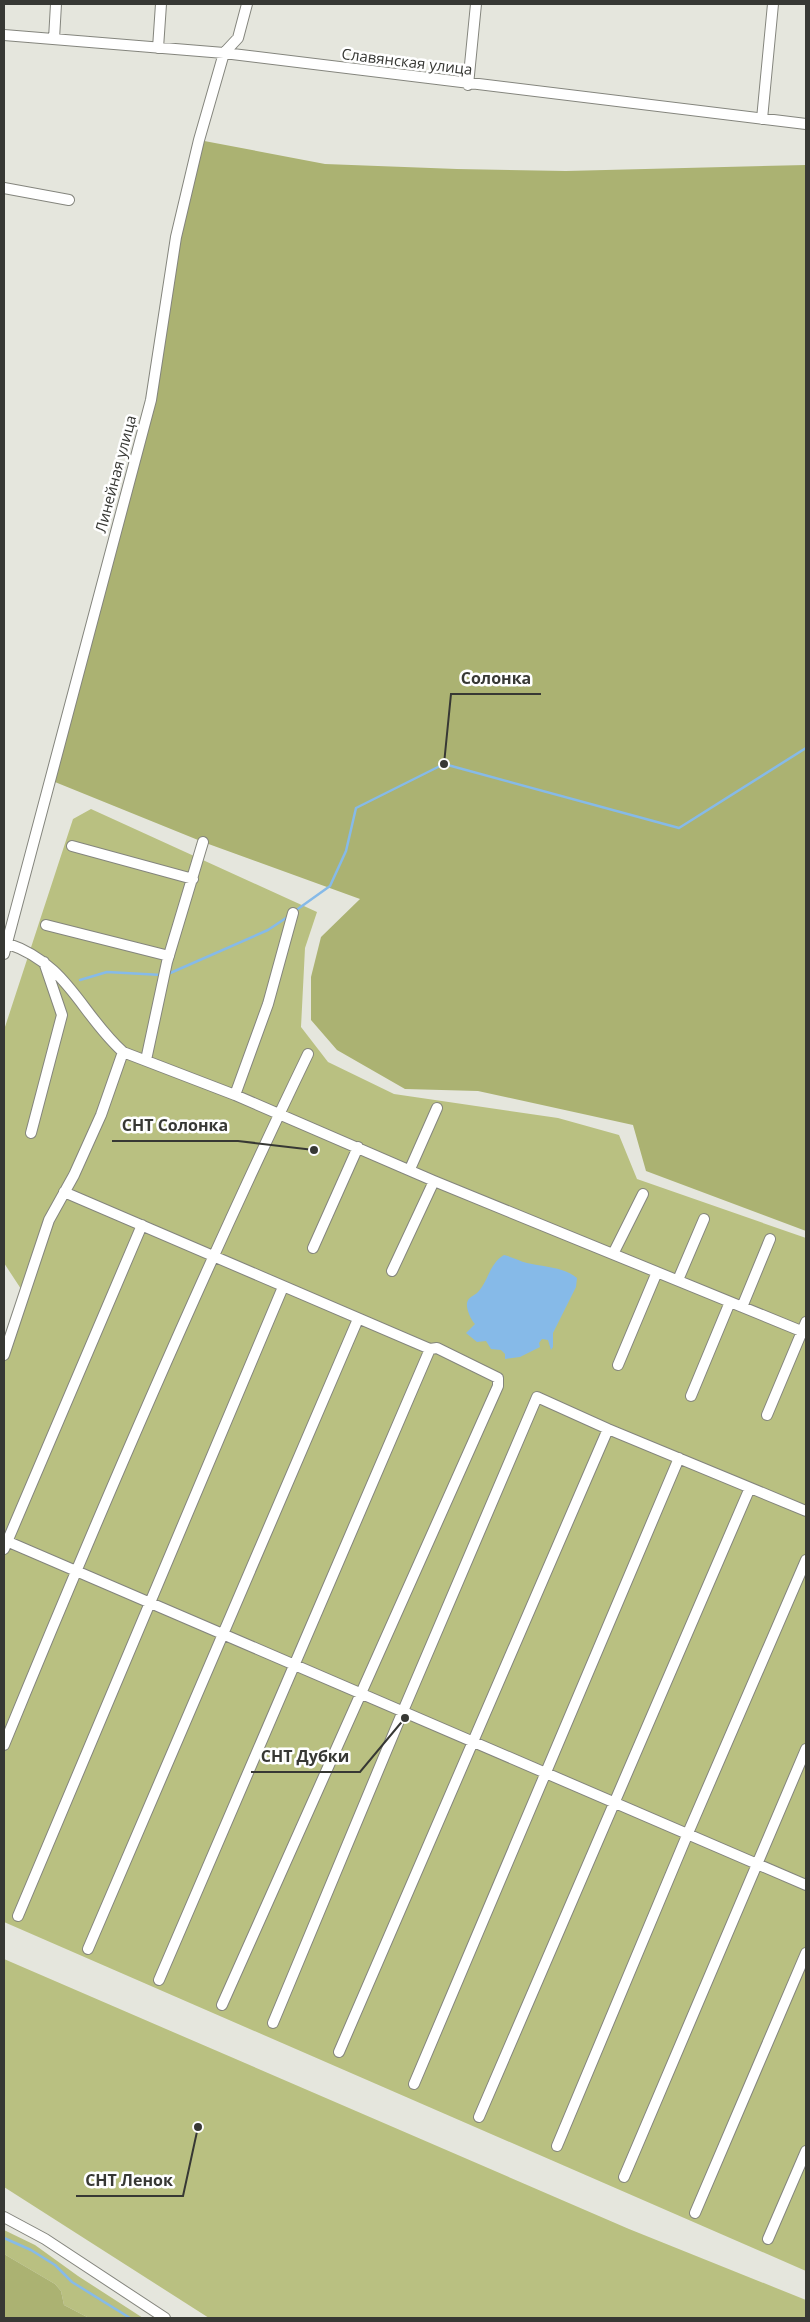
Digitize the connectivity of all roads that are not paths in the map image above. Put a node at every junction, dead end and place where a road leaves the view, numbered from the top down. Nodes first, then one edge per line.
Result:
1 (56, 4) edge
2 (161, 4) edge
3 (247, 4) edge
4 (476, 4) edge
5 (773, 4) edge
6 (4, 35) edge
7 (54, 39) junction
8 (158, 48) junction
9 (224, 53) junction
10 (468, 84) junction
11 (762, 119) junction
12 (806, 124) edge
13 (4, 188) edge
14 (69, 200) dead end
15 (203, 842) dead end
16 (72, 846) dead end
17 (193, 879) junction
18 (293, 913) dead end
19 (46, 925) dead end
20 (5, 948) edge
21 (169, 956) junction
22 (44, 961) junction
23 (123, 1052) junction
24 (308, 1054) dead end
25 (146, 1060) junction
26 (235, 1095) junction
27 (437, 1108) dead end
28 (280, 1114) junction
29 (31, 1133) dead end
30 (358, 1147) junction
31 (410, 1169) junction
32 (434, 1181) junction
33 (64, 1192) junction
34 (643, 1194) dead end
35 (704, 1219) dead end
36 (142, 1225) junction
37 (770, 1239) dead end
38 (313, 1248) dead end
39 (612, 1254) junction
40 (215, 1256) junction
41 (392, 1271) dead end
42 (657, 1272) junction
43 (678, 1280) junction
44 (283, 1287) junction
45 (730, 1302) junction
46 (742, 1307) junction
47 (358, 1319) junction
48 (805, 1329) edge
49 (430, 1349) junction
50 (4, 1355) edge
51 (618, 1365) dead end
52 (691, 1396) dead end
53 (766, 1416) dead end
54 (608, 1429) junction
55 (679, 1458) junction
56 (748, 1490) dead end
57 (806, 1511) edge
58 (5, 1543) edge
59 (806, 1560) edge
60 (76, 1570) junction
61 (150, 1602) junction
62 (222, 1634) junction
63 (295, 1664) junction
64 (360, 1692) junction
65 (403, 1711) junction
66 (472, 1742) junction
67 (4, 1745) edge
68 (806, 1749) edge
69 (546, 1774) junction
70 (614, 1801) junction
71 (688, 1833) junction
72 (757, 1863) junction
73 (806, 1885) edge
74 (18, 1916) dead end
75 (88, 1949) dead end
76 (806, 1953) edge
77 (159, 1980) dead end
78 (222, 2005) dead end
79 (273, 2022) dead end
80 (339, 2052) dead end
81 (414, 2084) dead end
82 (480, 2117) dead end
83 (557, 2146) dead end
84 (806, 2151) edge
85 (624, 2177) dead end
86 (695, 2213) dead end
87 (4, 2217) edge
88 (768, 2239) dead end
89 (165, 2318) edge

1 - 7 street
2 - 8 street
3 - 9 street, Линейная улица
4 - 10 street
5 - 11 street
6 - 7 street, Славянская улица
7 - 8 street, Славянская улица
8 - 9 street, Славянская улица
9 - 10 street, Славянская улица
9 - 20 street, Линейная улица
10 - 11 street, Славянская улица
11 - 12 street, Славянская улица
13 - 14 street
15 - 17 street
16 - 17 street
17 - 21 street
18 - 26 street
19 - 21 street
20 - 22 street
21 - 25 street
22 - 23 street
22 - 29 street
23 - 25 street
23 - 33 street
24 - 28 street
25 - 26 street
26 - 28 street
27 - 31 street
28 - 30 street
28 - 40 street
30 - 31 street
30 - 38 street
31 - 32 street
32 - 39 street
32 - 41 street
33 - 36 street
33 - 50 street
34 - 39 street
35 - 43 street
36 - 40 street
36 - 58 street
37 - 46 street
39 - 42 street
40 - 44 street
40 - 60 street
42 - 43 street
42 - 51 street
43 - 45 street
44 - 47 street
44 - 61 street
45 - 46 street
45 - 52 street
46 - 48 street
47 - 49 street
47 - 62 street
48 - 53 street
49 - 63 street
49 - 64 street
54 - 55 street
54 - 65 street
54 - 66 street
55 - 57 street
55 - 69 street
56 - 70 street
58 - 60 street
59 - 71 street
60 - 61 street
60 - 67 street
61 - 62 street
61 - 74 street
62 - 63 street
62 - 75 street
63 - 64 street
63 - 77 street
64 - 65 street
64 - 78 street
65 - 66 street
65 - 79 street
66 - 69 street
66 - 80 street
68 - 72 street
69 - 70 street
69 - 81 street
70 - 71 street
70 - 82 street
71 - 72 street
71 - 83 street
72 - 73 street
72 - 85 street
76 - 86 street
84 - 88 street
87 - 89 street

